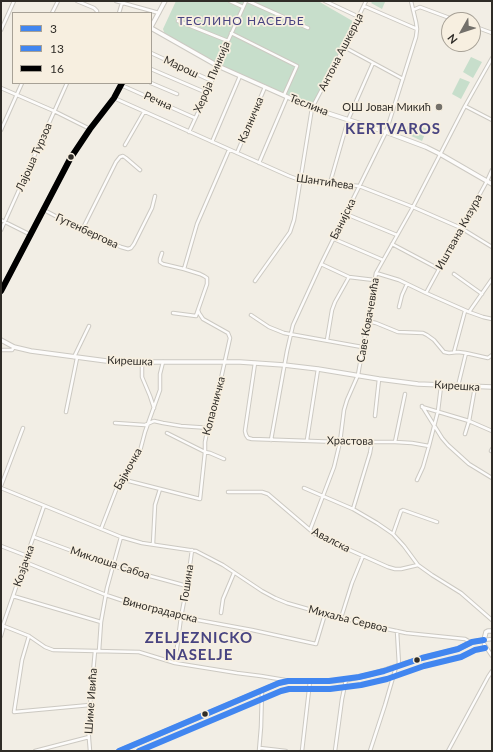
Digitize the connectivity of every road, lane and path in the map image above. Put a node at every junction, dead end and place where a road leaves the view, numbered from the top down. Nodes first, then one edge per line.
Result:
1 (14, 1) edge
2 (58, 1) edge
3 (77, 1) edge
4 (116, 1) edge
5 (165, 1) edge
6 (230, 1) edge
7 (247, 1) edge
8 (325, 1) edge
9 (366, 1) edge
10 (411, 1) edge
11 (122, 3) junction
12 (364, 6) junction
13 (244, 7) junction
14 (413, 10) junction
15 (52, 12) edge
16 (97, 12) edge
17 (119, 12) edge
18 (159, 13) junction
19 (441, 15) edge
20 (359, 18) junction
21 (178, 21) dead end
22 (152, 26) edge
23 (308, 28) dead end
24 (152, 29) edge
25 (417, 29) junction
26 (481, 29) edge
27 (1, 30) edge
28 (492, 33) edge
29 (231, 34) junction
30 (228, 41) junction
31 (344, 47) junction
32 (152, 53) edge
33 (492, 58) edge
34 (373, 63) junction
35 (218, 66) junction
36 (152, 69) edge
37 (240, 76) junction
38 (403, 79) junction
39 (212, 81) junction
40 (152, 83) edge
41 (21, 84) edge
42 (66, 84) edge
43 (121, 84) edge
44 (265, 87) junction
45 (1, 88) edge
46 (207, 93) junction
47 (16, 94) junction
48 (177, 94) dead end
49 (285, 96) junction
50 (114, 98) junction
51 (465, 106) junction
52 (312, 108) junction
53 (54, 111) junction
54 (144, 112) junction
55 (195, 118) junction
56 (348, 120) junction
57 (492, 120) edge
58 (90, 129) junction
59 (1, 130) edge
60 (189, 132) junction
61 (386, 132) junction
62 (212, 142) junction
63 (125, 145) dead end
64 (229, 150) junction
65 (237, 153) junction
66 (440, 154) junction
67 (259, 162) junction
68 (140, 170) dead end
69 (492, 170) edge
70 (300, 180) junction
71 (487, 182) junction
72 (330, 183) junction
73 (492, 184) edge
74 (360, 186) junction
75 (155, 196) dead end
76 (413, 207) junction
77 (44, 210) junction
78 (346, 214) junction
79 (1, 220) edge
80 (5, 222) junction
81 (461, 228) junction
82 (1, 230) edge
83 (82, 230) junction
84 (31, 235) junction
85 (397, 235) junction
86 (334, 239) junction
87 (392, 244) junction
88 (492, 247) edge
89 (162, 253) dead end
90 (383, 260) junction
91 (321, 264) junction
92 (184, 268) junction
93 (439, 269) junction
94 (376, 273) junction
95 (454, 274) dead end
96 (348, 277) junction
97 (492, 279) edge
98 (374, 280) junction
99 (255, 281) dead end
100 (407, 284) junction
101 (1, 291) edge
102 (426, 293) junction
103 (482, 294) junction
104 (399, 308) dead end
105 (198, 310) junction
106 (465, 311) junction
107 (469, 312) junction
108 (173, 313) dead end
109 (252, 315) dead end
110 (196, 316) junction
111 (200, 317) junction
112 (492, 319) edge
113 (367, 321) junction
114 (90, 326) dead end
115 (291, 334) junction
116 (327, 340) junction
117 (1, 341) edge
118 (14, 347) junction
119 (362, 347) junction
120 (1, 350) edge
121 (454, 352) junction
122 (466, 353) junction
123 (492, 355) edge
124 (76, 357) junction
125 (163, 362) junction
126 (225, 362) junction
127 (142, 363) junction
128 (255, 363) junction
129 (284, 365) junction
130 (318, 369) junction
131 (358, 375) junction
132 (378, 379) junction
133 (442, 386) junction
134 (458, 386) junction
135 (475, 387) junction
136 (492, 388) edge
137 (405, 394) dead end
138 (154, 408) junction
139 (438, 411) junction
140 (66, 412) dead end
141 (375, 416) dead end
142 (469, 421) junction
143 (115, 423) dead end
144 (148, 424) junction
145 (434, 426) junction
146 (23, 428) dead end
147 (210, 428) junction
148 (492, 431) edge
149 (166, 433) dead end
150 (464, 434) dead end
151 (271, 440) junction
152 (307, 440) junction
153 (340, 442) junction
154 (371, 442) junction
155 (395, 442) junction
156 (429, 446) junction
157 (205, 452) junction
158 (224, 459) dead end
159 (492, 478) edge
160 (121, 479) junction
161 (417, 480) dead end
162 (1, 487) edge
163 (304, 488) dead end
164 (160, 489) junction
165 (228, 492) dead end
166 (324, 496) junction
167 (44, 506) junction
168 (353, 509) junction
169 (437, 522) dead end
170 (101, 529) junction
171 (310, 530) junction
172 (393, 534) junction
173 (34, 537) junction
174 (121, 537) junction
175 (153, 544) junction
176 (1, 546) edge
177 (192, 550) junction
178 (27, 556) junction
179 (364, 556) junction
180 (25, 562) junction
181 (418, 565) junction
182 (113, 566) junction
183 (234, 572) junction
184 (187, 586) junction
185 (106, 595) junction
186 (13, 596) junction
187 (221, 613) dead end
188 (325, 614) junction
189 (181, 617) junction
190 (341, 618) junction
191 (492, 620) edge
192 (101, 622) junction
193 (2, 625) edge
194 (397, 631) junction
195 (492, 631) edge
196 (1, 636) edge
197 (29, 636) junction
198 (492, 639) edge
199 (484, 640) junction
200 (470, 642) junction
201 (97, 651) junction
202 (492, 656) edge
203 (175, 663) junction
204 (398, 666) junction
205 (492, 671) edge
206 (346, 680) junction
207 (288, 681) junction
208 (310, 681) junction
209 (262, 690) junction
210 (90, 705) junction
211 (89, 737) junction
212 (125, 749) edge
213 (259, 749) edge
214 (35, 751) edge
215 (90, 751) edge
216 (119, 751) edge
217 (286, 751) edge
218 (302, 751) edge
219 (335, 751) edge
220 (370, 751) edge
221 (448, 751) edge

1 - 27 street
2 - 15 street
3 - 16 street
4 - 11 street
5 - 18 street
6 - 13 street
7 - 13 street, Хероја Пинкија
7 - 23 street
8 - 20 street
9 - 12 street, Антона Ашкерца
10 - 14 street, Банијска
11 - 17 street
11 - 18 street
12 - 20 street, Антона Ашкерца
12 - 25 street
13 - 29 street, Хероја Пинкија
14 - 19 street
14 - 25 street, Банијска
18 - 22 street
20 - 31 street, Антона Ашкерца
21 - 30 street
24 - 35 street, Теслина
25 - 38 street, Банијска
26 - 28 street
29 - 30 street, Хероја Пинкија
29 - 49 street
30 - 35 street, Хероја Пинкија
31 - 34 street
31 - 52 street, Антона Ашкерца
32 - 39 street, Марош
33 - 51 street, Саве Ковачевића
34 - 38 street
34 - 56 street
35 - 37 street, Теслина
35 - 39 street, Хероја Пинкија
36 - 46 street
37 - 44 street, Теслина
37 - 62 street
38 - 61 street, Банијска
39 - 46 street, Хероја Пинкија
40 - 48 street
41 - 47 street
42 - 53 street, Лајоша Турзоа
43 - 50 street
43 - 55 street, Речна
44 - 49 street, Теслина
44 - 65 street, Калничка
45 - 47 street
46 - 55 street, Хероја Пинкија
47 - 53 street
47 - 59 street
49 - 52 street, Теслина
49 - 67 street
50 - 54 street, Шантићева
50 - 58 street
51 - 57 street
51 - 66 street, Саве Ковачевића
52 - 56 street, Теслина
52 - 70 street, Антона Ашкерца
53 - 58 street
53 - 80 street, Лајоша Турзоа
54 - 60 street, Шантићева
54 - 63 street
55 - 60 street, Хероја Пинкија
56 - 61 street, Теслина
56 - 72 street
58 - 77 street
60 - 62 street, Шантићева
61 - 66 street, Теслина
61 - 74 street, Банијска
62 - 64 street, Шантићева
64 - 65 street, Шантићева
64 - 92 street
65 - 67 street, Шантићева
66 - 71 street, Теслина
66 - 76 street, Саве Ковачевића
67 - 70 street, Шантићева
68 - 83 street
69 - 71 street, Иштвана Кизура
70 - 72 street, Шантићева
70 - 99 street, Антона Ашкерца
71 - 73 street, Теслина
71 - 81 street, Иштвана Кизура
72 - 74 street, Шантићева
74 - 76 street, Шантићева
74 - 78 street, Банијска
75 - 83 street, Гутенбергова
76 - 81 street, Шантићева
76 - 85 street, Саве Ковачевића
77 - 83 street, Гутенбергова
77 - 84 street
78 - 85 street
78 - 86 street, Банијска
79 - 80 street
80 - 82 street, Лајоша Турзоа
80 - 84 street
81 - 88 street, Шантићева
81 - 93 street, Иштвана Кизура
84 - 101 street
85 - 87 street, Саве Ковачевића
86 - 90 street
86 - 91 street, Банијска
87 - 90 street, Саве Ковачевића
87 - 93 street
89 - 92 street
90 - 94 street, Саве Ковачевића
91 - 96 street
91 - 115 street, Банијска
92 - 105 street
93 - 102 street, Иштвана Кизура
94 - 98 street, Саве Ковачевића
94 - 100 street
95 - 103 street
96 - 98 street
96 - 116 street
97 - 103 street
98 - 113 street, Саве Ковачевића
100 - 102 street
100 - 104 street
102 - 106 street
103 - 107 street
105 - 110 street
105 - 111 street
106 - 107 street
106 - 121 street
107 - 112 street
108 - 110 street
109 - 115 street
110 - 111 street
111 - 126 street
113 - 119 street, Саве Ковачевића
113 - 121 street
114 - 124 street
115 - 116 street
115 - 129 street, Банијска
116 - 119 street
117 - 118 street, Кирешка
118 - 120 street
118 - 124 street, Кирешка
119 - 131 street, Саве Ковачевића
121 - 122 street
122 - 123 street
122 - 134 street
124 - 127 street, Кирешка
124 - 140 street
125 - 126 street, Кирешка
125 - 127 street, Кирешка
125 - 138 street, Бајмочка
126 - 128 street, Кирешка
126 - 147 street, Копаоничка
127 - 138 street
128 - 129 street, Кирешка
128 - 151 street
129 - 130 street, Кирешка
129 - 151 street, Банијска
130 - 131 street, Кирешка
130 - 152 street
131 - 132 street, Кирешка
131 - 153 street, Саве Ковачевића
132 - 133 street, Кирешка
132 - 141 street
133 - 134 street, Кирешка
133 - 139 street
134 - 135 street, Кирешка
135 - 136 street, Кирешка
135 - 142 street
137 - 155 street
138 - 144 street, Бајмочка
139 - 142 street
139 - 145 street
139 - 145 street
142 - 148 street
142 - 150 street
143 - 144 street
144 - 147 street
144 - 160 street, Бајмочка
145 - 156 street
145 - 159 street
146 - 162 street
147 - 157 street, Копаоничка
149 - 157 street
151 - 152 street, Храстова
152 - 153 street, Храстова
153 - 154 street, Храстова
153 - 166 street, Саве Ковачевића
154 - 155 street, Храстова
154 - 168 street
155 - 156 street, Храстова
156 - 161 street
157 - 158 street
157 - 164 street, Копаоничка
160 - 164 street
160 - 170 street, Бајмочка
162 - 167 street, Михаља Сервоа
163 - 166 street
164 - 175 street
165 - 171 street, Авалска
166 - 168 street
166 - 171 street, Саве Ковачевића
167 - 170 street, Михаља Сервоа
167 - 173 street, Козјачка
168 - 172 street
169 - 172 street
170 - 174 street, Михаља Сервоа
171 - 179 street, Авалска
172 - 181 street
173 - 178 street, Козјачка
173 - 182 street, Миклоша Сабоа
174 - 175 street, Михаља Сервоа
174 - 182 street, Шиме Ивића
175 - 177 street, Михаља Сервоа
176 - 178 street
177 - 183 street, Михаља Сервоа
177 - 184 street, Гошина
178 - 180 street, Козјачка
179 - 181 street, Авалска
179 - 190 street
180 - 185 street, Виноградарска
180 - 186 street, Козјачка
181 - 191 street
182 - 184 street, Миклоша Сабоа
182 - 185 street, Шиме Ивића
183 - 187 street
183 - 188 street, Михаља Сервоа
184 - 189 street, Гошина
185 - 189 street, Виноградарска
185 - 192 street, Шиме Ивића
186 - 192 street
186 - 193 street, Козјачка
188 - 189 street, Виноградарска
188 - 190 street, Михаља Сервоа
189 - 203 street, Гошина
190 - 194 street, Михаља Сервоа
192 - 201 street, Шиме Ивића
193 - 196 street, Козјачка
193 - 197 street
194 - 200 street, Михаља Сервоа
194 - 204 street
195 - 199 street
197 - 201 street
197 - 210 street
198 - 199 street
199 - 200 street
199 - 202 street
200 - 204 street
201 - 203 street
201 - 210 street, Шиме Ивића
203 - 207 street
204 - 206 street
204 - 220 street
205 - 221 street
206 - 208 street
206 - 219 street
207 - 208 street
207 - 209 street
208 - 218 street
209 - 212 street
209 - 213 street
210 - 211 street, Шиме Ивића
211 - 214 street
211 - 215 street, Шиме Ивића
212 - 216 street
213 - 217 street

